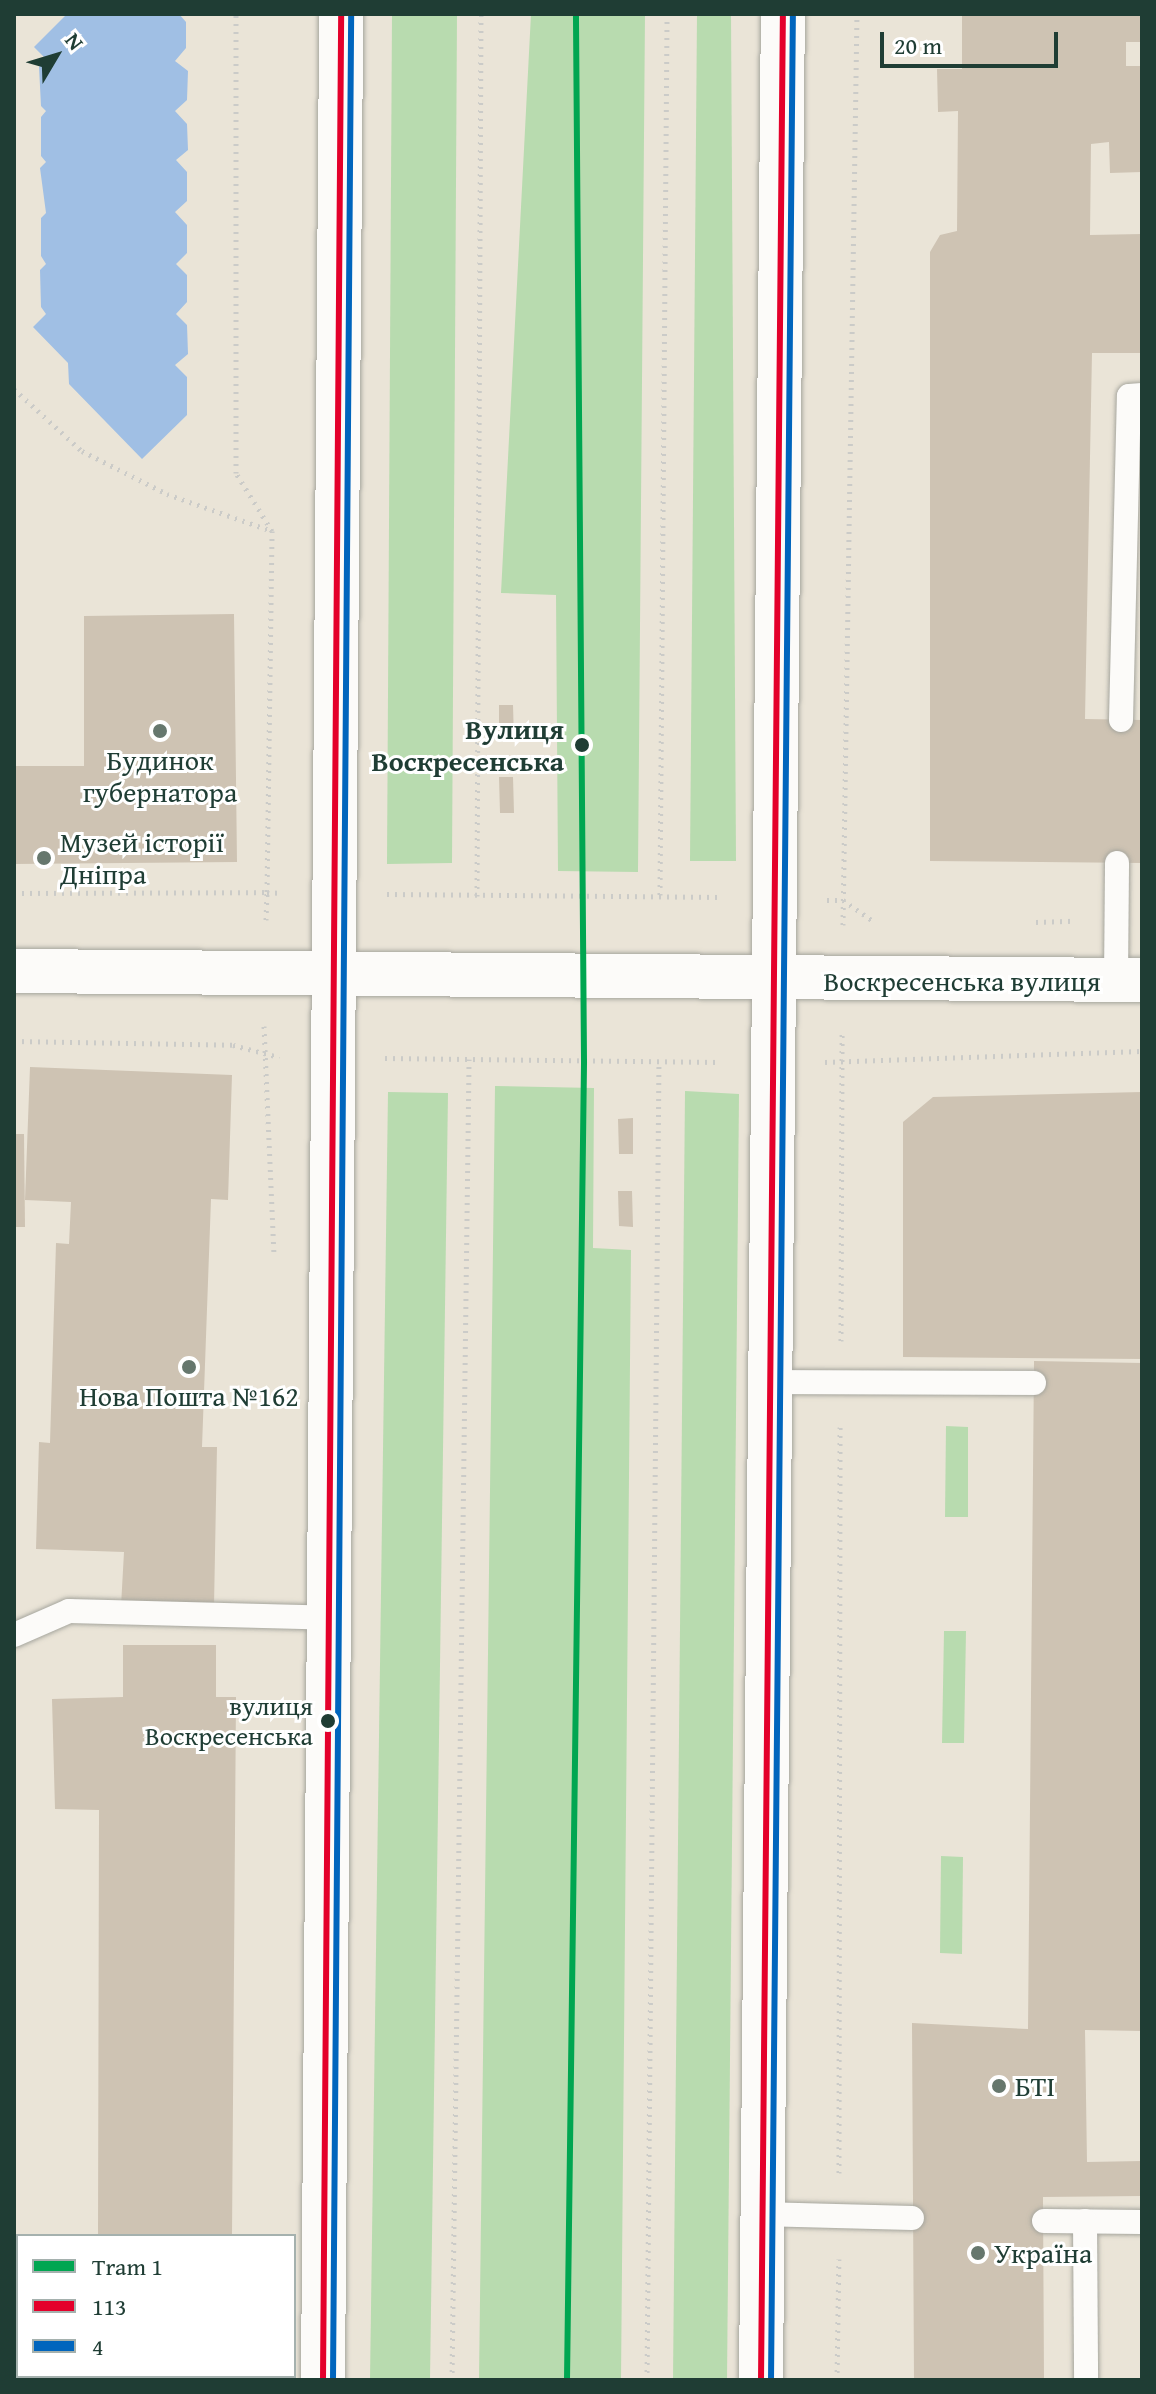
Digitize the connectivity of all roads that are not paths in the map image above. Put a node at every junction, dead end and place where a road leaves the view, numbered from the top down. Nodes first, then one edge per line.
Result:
1 (341, 14) edge
2 (783, 14) edge
3 (1142, 395) edge
4 (1133, 647) edge
5 (1121, 720) dead end
6 (1117, 863) dead end
7 (14, 971) edge
8 (333, 974) junction
9 (1129, 980) edge
10 (772, 981) junction
11 (769, 1382) junction
12 (1034, 1383) dead end
13 (331, 1618) junction
14 (14, 1635) edge
15 (760, 2214) junction
16 (912, 2218) dead end
17 (1044, 2221) dead end
18 (1085, 2221) junction
19 (1142, 2222) edge
20 (323, 2380) edge
21 (761, 2380) edge
22 (1086, 2380) edge

1 - 8 main road
2 - 10 main road
3 - 4 lane
4 - 5 lane
6 - 9 lane
7 - 8 main road, Воскресенська вулиця
8 - 10 main road, Воскресенська вулиця
8 - 13 main road
9 - 10 main road, Воскресенська вулиця
10 - 11 main road
11 - 12 lane
11 - 15 main road
13 - 14 lane
13 - 20 main road
15 - 16 lane
15 - 21 main road
17 - 18 lane
18 - 19 lane
18 - 22 lane

